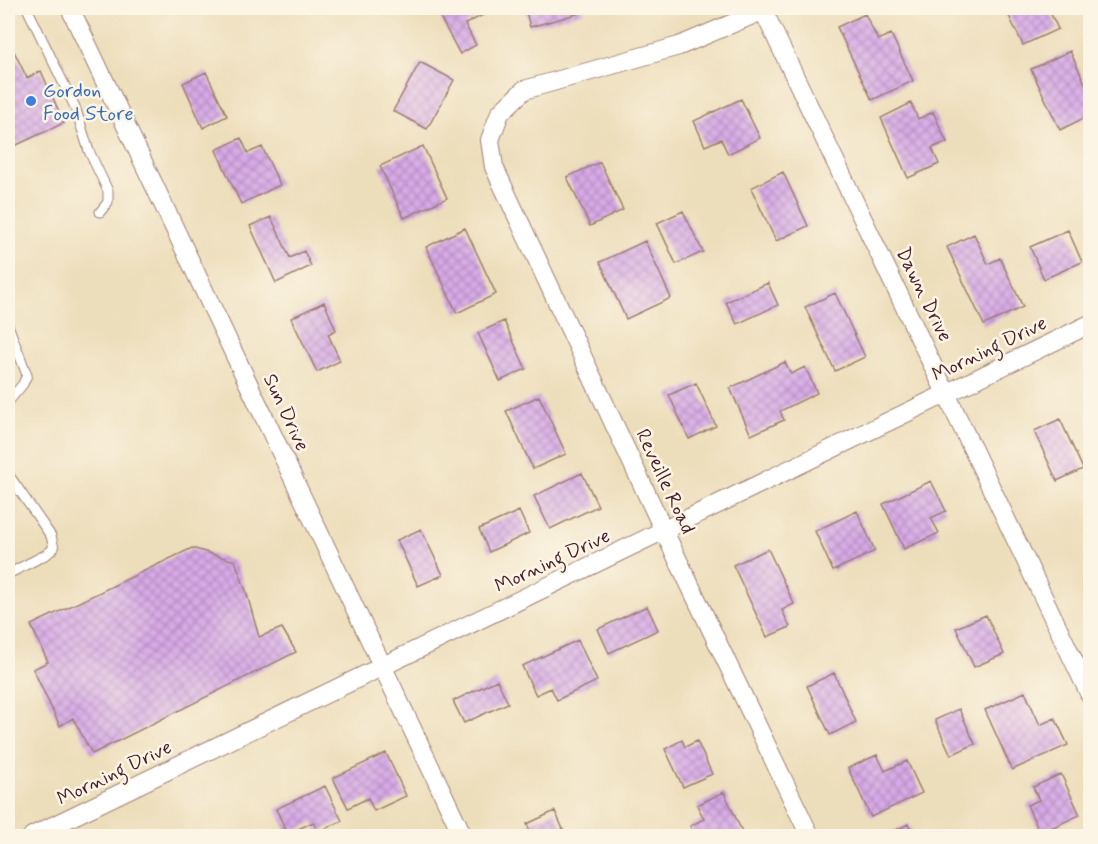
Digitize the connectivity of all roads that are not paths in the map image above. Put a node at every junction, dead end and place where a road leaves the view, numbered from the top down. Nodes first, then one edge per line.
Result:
1 (27, 8) edge
2 (70, 8) edge
3 (766, 9) edge
4 (100, 212) dead end
5 (1090, 324) edge
6 (8, 325) edge
7 (948, 393) junction
8 (8, 402) edge
9 (8, 474) edge
10 (664, 531) junction
11 (8, 574) edge
12 (382, 666) junction
13 (1090, 695) edge
14 (32, 837) edge
15 (463, 837) edge
16 (810, 837) edge

1 - 4 lane
2 - 12 street, Sun Drive
3 - 7 street, Dawn Drive
3 - 10 street, Reveille Road
5 - 7 street, Morning Drive
6 - 8 lane
7 - 10 street, Morning Drive
7 - 13 street, Dawn Drive
9 - 11 lane
10 - 12 street, Morning Drive
10 - 16 street, Reveille Road
12 - 14 street, Morning Drive
12 - 15 street, Sun Drive

